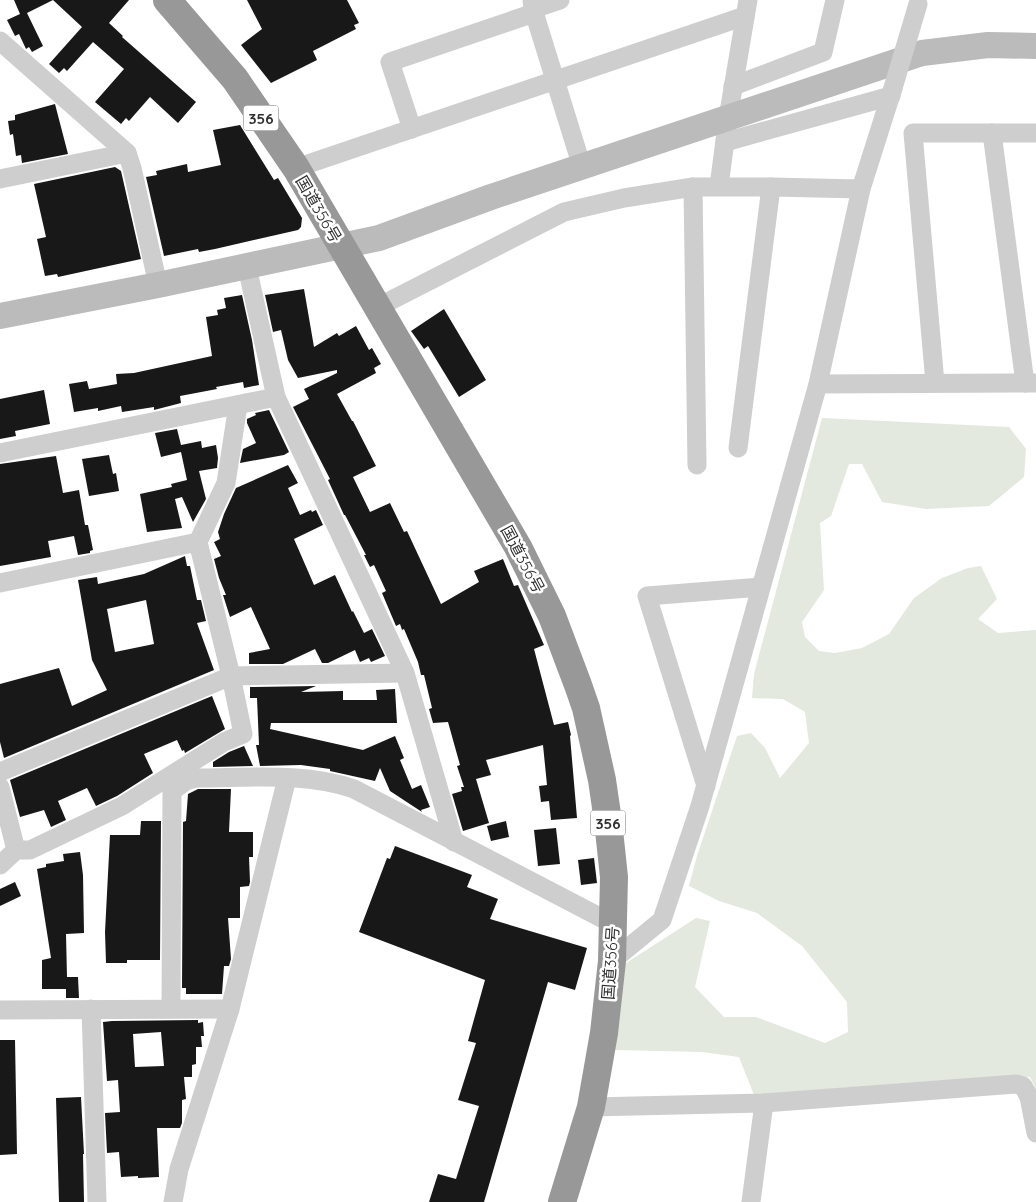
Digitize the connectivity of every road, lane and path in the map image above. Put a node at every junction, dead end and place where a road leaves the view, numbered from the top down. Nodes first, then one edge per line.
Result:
1 (167, 0) edge
2 (560, 0) edge
3 (835, 0) edge
4 (919, 2) edge
5 (533, 7) edge
6 (746, 8) edge
7 (0, 41) edge
8 (1036, 46) edge
9 (555, 81) junction
10 (733, 86) junction
11 (892, 92) junction
12 (412, 130) junction
13 (726, 130) junction
14 (992, 133) junction
15 (1036, 133) edge
16 (127, 153) junction
17 (582, 167) junction
18 (296, 168) junction
19 (0, 179) edge
20 (720, 186) junction
21 (693, 187) junction
22 (771, 187) junction
23 (861, 188) junction
24 (341, 247) junction
25 (247, 267) junction
26 (158, 285) junction
27 (378, 307) junction
28 (0, 316) edge
29 (1030, 383) edge
30 (818, 384) junction
31 (935, 384) junction
32 (276, 397) junction
33 (238, 405) junction
34 (738, 448) dead end
35 (0, 452) edge
36 (697, 465) dead end
37 (198, 542) junction
38 (0, 583) edge
39 (761, 587) junction
40 (405, 673) junction
41 (231, 676) junction
42 (0, 772) edge
43 (287, 778) junction
44 (706, 786) junction
45 (0, 787) edge
46 (454, 842) junction
47 (16, 850) junction
48 (0, 866) edge
49 (614, 924) junction
50 (612, 961) junction
51 (91, 1009) junction
52 (172, 1009) junction
53 (230, 1009) junction
54 (0, 1010) edge
55 (764, 1103) junction
56 (591, 1107) junction
57 (1036, 1133) edge
58 (97, 1202) edge
59 (174, 1202) edge
60 (562, 1202) edge
61 (751, 1202) edge

1 - 18 highway, 国道356号 / 356
2 - 5 street
3 - 10 street
4 - 11 street, bridge
5 - 9 street
5 - 12 street
6 - 9 street
6 - 10 street
7 - 16 street
8 - 13 street
9 - 12 street
9 - 17 street
10 - 13 street
11 - 13 street
11 - 23 street
12 - 18 street
13 - 17 street
13 - 20 street
14 - 15 street
14 - 29 street
14 - 31 street
16 - 19 street
16 - 26 street
17 - 24 street
18 - 24 highway, 国道356号 / 356
20 - 21 street
20 - 22 street
21 - 27 street
21 - 36 street
22 - 23 street
22 - 34 street
23 - 30 street
24 - 25 street
24 - 27 highway, 国道356号 / 356
25 - 26 street
25 - 32 street
26 - 28 street
27 - 49 highway, 国道356号 / 356
29 - 31 street
30 - 31 street
30 - 39 street
32 - 33 street
32 - 40 street
33 - 35 street
33 - 37 street
37 - 38 street
37 - 41 street
39 - 44 street
39 - 44 street
40 - 41 street
40 - 46 street
41 - 42 street
41 - 47 street
43 - 46 street
43 - 52 street
43 - 53 street
44 - 50 street
45 - 47 street
46 - 49 street
47 - 48 street
49 - 50 highway, 国道356号 / 356
50 - 56 highway, 国道356号 / 356
51 - 52 street
51 - 54 street
51 - 58 street
52 - 53 street
53 - 59 street
55 - 56 street
55 - 57 street
55 - 61 street
56 - 60 highway, 国道356号 / 356

